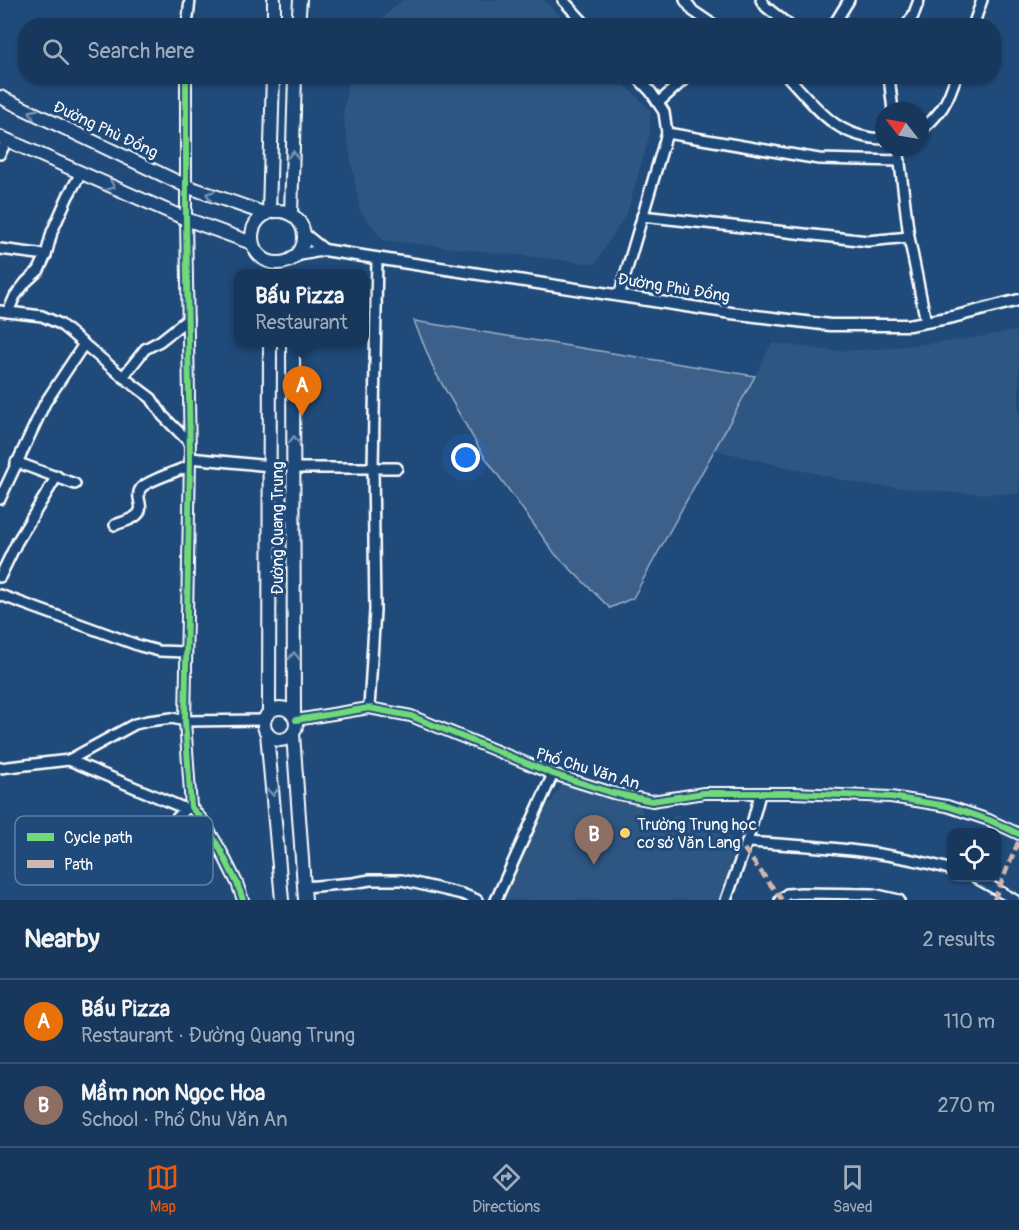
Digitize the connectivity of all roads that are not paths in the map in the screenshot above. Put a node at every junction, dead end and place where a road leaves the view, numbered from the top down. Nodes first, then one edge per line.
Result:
1 (190, 0) edge
2 (274, 0) edge
3 (300, 0) edge
4 (562, 0) edge
5 (685, 0) edge
6 (760, 0) edge
7 (849, 0) edge
8 (919, 0) edge
9 (982, 0) edge
10 (188, 18) edge
11 (274, 18) edge
12 (299, 18) edge
13 (579, 18) edge
14 (704, 18) edge
15 (780, 18) edge
16 (838, 18) edge
17 (912, 18) edge
18 (976, 18) edge
19 (186, 84) edge
20 (273, 84) edge
21 (296, 84) edge
22 (643, 84) edge
23 (679, 84) edge
24 (794, 84) edge
25 (890, 84) edge
26 (953, 84) edge
27 (0, 97) edge
28 (892, 102) edge
29 (658, 103) junction
30 (929, 124) edge
31 (667, 133) junction
32 (4, 138) edge
33 (875, 139) edge
34 (0, 154) edge
35 (899, 156) edge
36 (900, 160) junction
37 (81, 173) junction
38 (186, 186) junction
39 (268, 213) junction
40 (291, 214) junction
41 (642, 216) junction
42 (186, 219) junction
43 (304, 234) junction
44 (909, 237) junction
45 (252, 243) junction
46 (0, 249) edge
47 (324, 250) junction
48 (46, 255) junction
49 (295, 257) junction
50 (377, 258) junction
51 (270, 268) edge
52 (293, 269) edge
53 (619, 296) junction
54 (1019, 300) edge
55 (4, 311) edge
56 (188, 319) junction
57 (926, 322) junction
58 (84, 344) junction
59 (270, 347) edge
60 (293, 347) edge
61 (123, 377) junction
62 (190, 443) junction
63 (16, 462) junction
64 (189, 462) junction
65 (270, 466) junction
66 (294, 468) junction
67 (373, 468) junction
68 (397, 468) dead end
69 (57, 476) junction
70 (75, 484) dead end
71 (0, 499) edge
72 (115, 525) dead end
73 (0, 577) edge
74 (0, 595) edge
75 (186, 652) junction
76 (369, 708) junction
77 (267, 716) junction
78 (295, 717) junction
79 (185, 721) junction
80 (267, 734) junction
81 (293, 734) junction
82 (69, 760) junction
83 (0, 768) edge
84 (553, 774) junction
85 (760, 794) junction
86 (189, 808) junction
87 (181, 816) edge
88 (198, 816) edge
89 (1019, 834) edge
90 (213, 837) edge
91 (747, 842) junction
92 (947, 869) edge
93 (983, 882) edge
94 (304, 887) junction
95 (243, 900) edge
96 (282, 900) edge
97 (305, 900) edge
98 (477, 900) edge
99 (496, 900) edge
100 (726, 900) edge
101 (780, 900) edge
102 (899, 900) edge
103 (1015, 900) edge

1 - 10 street
2 - 11 main road
3 - 12 main road
4 - 13 street
5 - 14 street
6 - 15 street
7 - 16 street
8 - 17 street
9 - 18 street
19 - 38 street
20 - 39 main road
40 -> 21 main road
22 - 29 street
23 - 29 street
24 - 33 street
25 - 28 street
26 - 30 street
38 -> 27 main road, Đường Phù Đổng
29 - 31 street
31 - 36 street
31 - 41 street
32 - 34 street
32 - 37 main road
35 - 36 street
36 - 44 street
37 -> 42 main road
37 - 48 street
39 -> 38 main road, Đường Phù Đổng
38 - 42 street
39 - 40 main road
39 - 45 main road
40 - 43 main road
41 - 44 street
41 - 53 street
42 - 45 main road
42 - 56 street
43 - 47 street
43 - 49 main road
44 - 57 street
45 - 51 main road
46 - 48 street
47 - 49 street, Đường Phù Đổng
47 - 50 street, Đường Phù Đổng
48 - 55 street
49 - 51 main road
49 - 52 main road
50 - 53 street, Đường Phù Đổng
50 - 67 street
53 - 57 street, Đường Phù Đổng
54 - 57 street, Đường Phù Đổng
55 - 58 street
56 - 61 street
56 - 62 street
58 - 61 street
58 - 63 street
59 - 65 main road, Đường Quang Trung
66 -> 60 main road, Đường Quang Trung
61 - 62 street
62 - 64 street
63 - 69 street
63 - 71 street
64 - 65 street
64 - 72 street
64 - 75 street
65 - 77 main road, Đường Quang Trung
66 - 67 street
78 -> 66 main road, Đường Quang Trung
67 - 68 street
67 - 76 street
69 - 70 street
69 - 73 street
74 - 75 street
75 - 79 street
76 - 78 street, Phố Chu Văn An
76 - 84 street, Phố Chu Văn An
77 - 78 main road
77 - 79 street
77 - 80 main road
78 - 81 main road
79 - 82 street
79 - 86 street
80 - 81 main road
80 -> 96 main road
81 - 94 main road
82 - 83 street
82 - 86 street
84 - 85 street, Phố Chu Văn An
84 - 99 street
85 - 89 street, Phố Chu Văn An
85 - 91 street
86 - 87 street
86 - 88 street
90 - 95 street
91 - 92 street
91 - 100 street
93 - 103 street
94 - 97 main road
94 - 98 street
101 - 102 street

